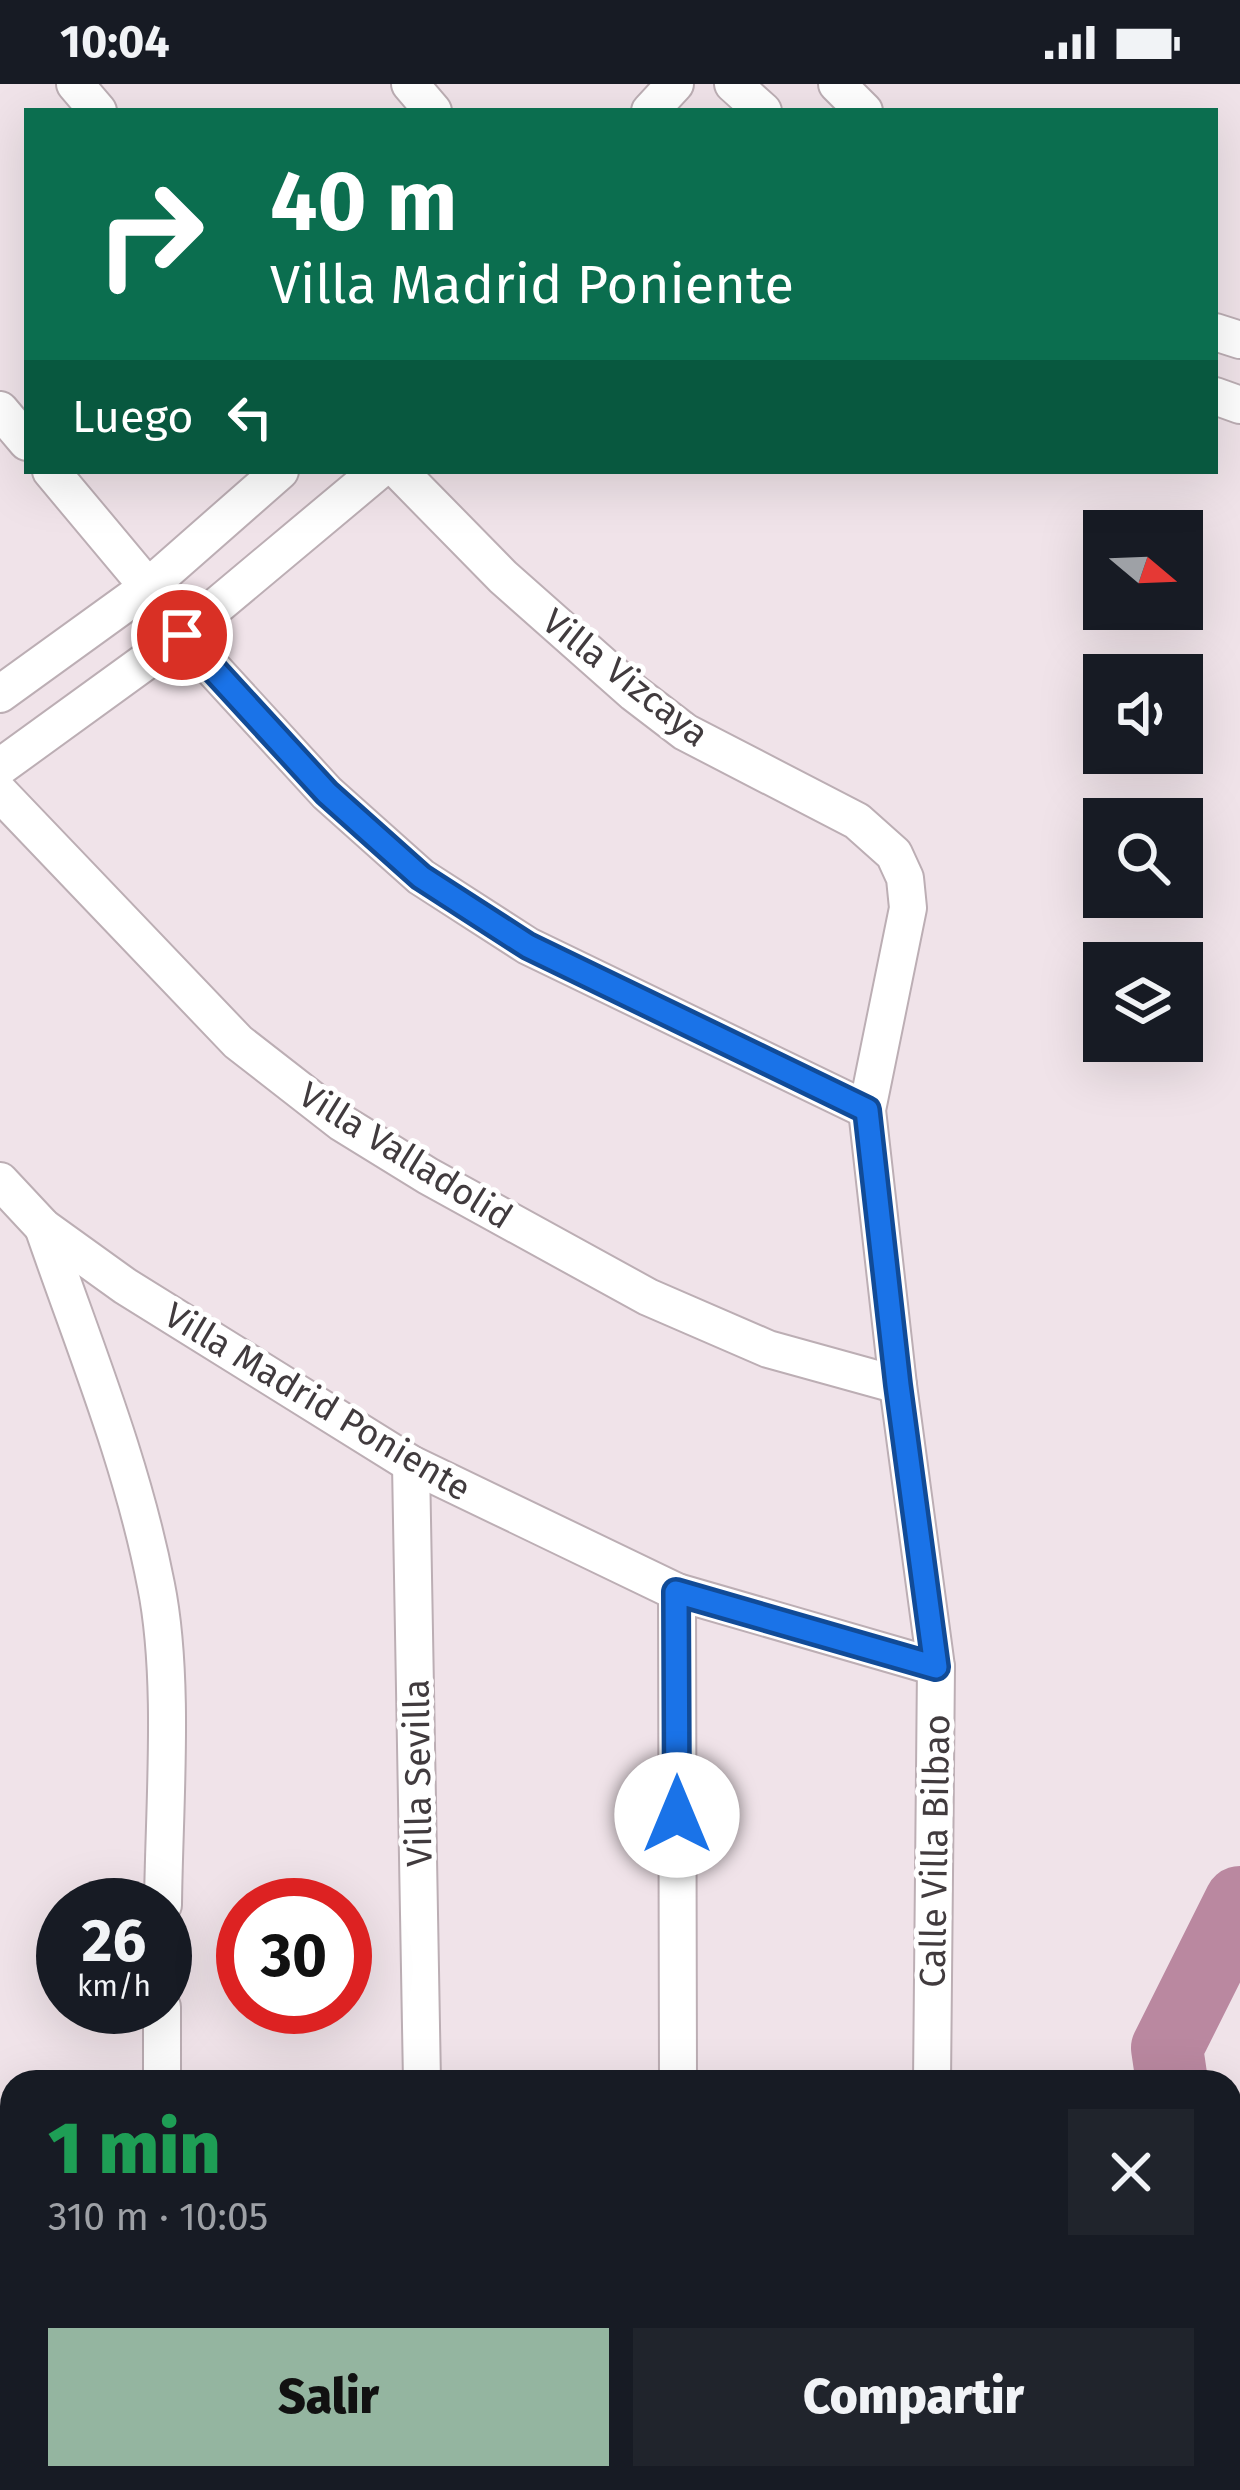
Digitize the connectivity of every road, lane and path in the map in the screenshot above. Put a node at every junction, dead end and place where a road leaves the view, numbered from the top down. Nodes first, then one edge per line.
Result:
1 (75, 84) edge
2 (410, 84) edge
3 (676, 84) edge
4 (837, 84) edge
5 (95, 108) edge
6 (430, 108) edge
7 (653, 108) edge
8 (862, 108) edge
9 (0, 410) edge
10 (24, 438) edge
11 (54, 474) edge
12 (277, 474) edge
13 (374, 474) edge
14 (402, 474) edge
15 (148, 587) junction
16 (182, 635) junction
17 (0, 694) edge
18 (0, 767) edge
19 (0, 794) edge
20 (908, 908) joint
21 (867, 1110) junction
22 (0, 1181) edge
23 (43, 1227) junction
24 (898, 1385) junction
25 (412, 1464) junction
26 (676, 1592) junction
27 (936, 1667) junction
28 (163, 1878) edge
29 (162, 2034) edge
30 (162, 2070) edge
31 (422, 2070) edge
32 (678, 2070) edge
33 (932, 2070) edge

1 - 5 street
2 - 6 street
3 - 7 street
4 - 8 street
9 - 10 street
11 - 15 street
12 - 15 street
13 - 16 street
14 - 20 street, Villa Vizcaya
15 - 16 street
15 - 17 street
16 - 18 street
16 - 21 street
19 - 24 street, Villa Valladolid
20 - 21 street, Calle Villa Bilbao
21 - 24 street, Calle Villa Bilbao
22 - 23 street, Villa Madrid Poniente
23 - 25 street, Villa Madrid Poniente
23 - 28 street
24 - 27 street, Calle Villa Bilbao
25 - 26 street, Villa Madrid Poniente
25 - 31 street, Villa Sevilla
26 - 27 street, Villa Madrid Poniente
26 - 32 street
27 - 33 street, Calle Villa Bilbao
29 - 30 street

